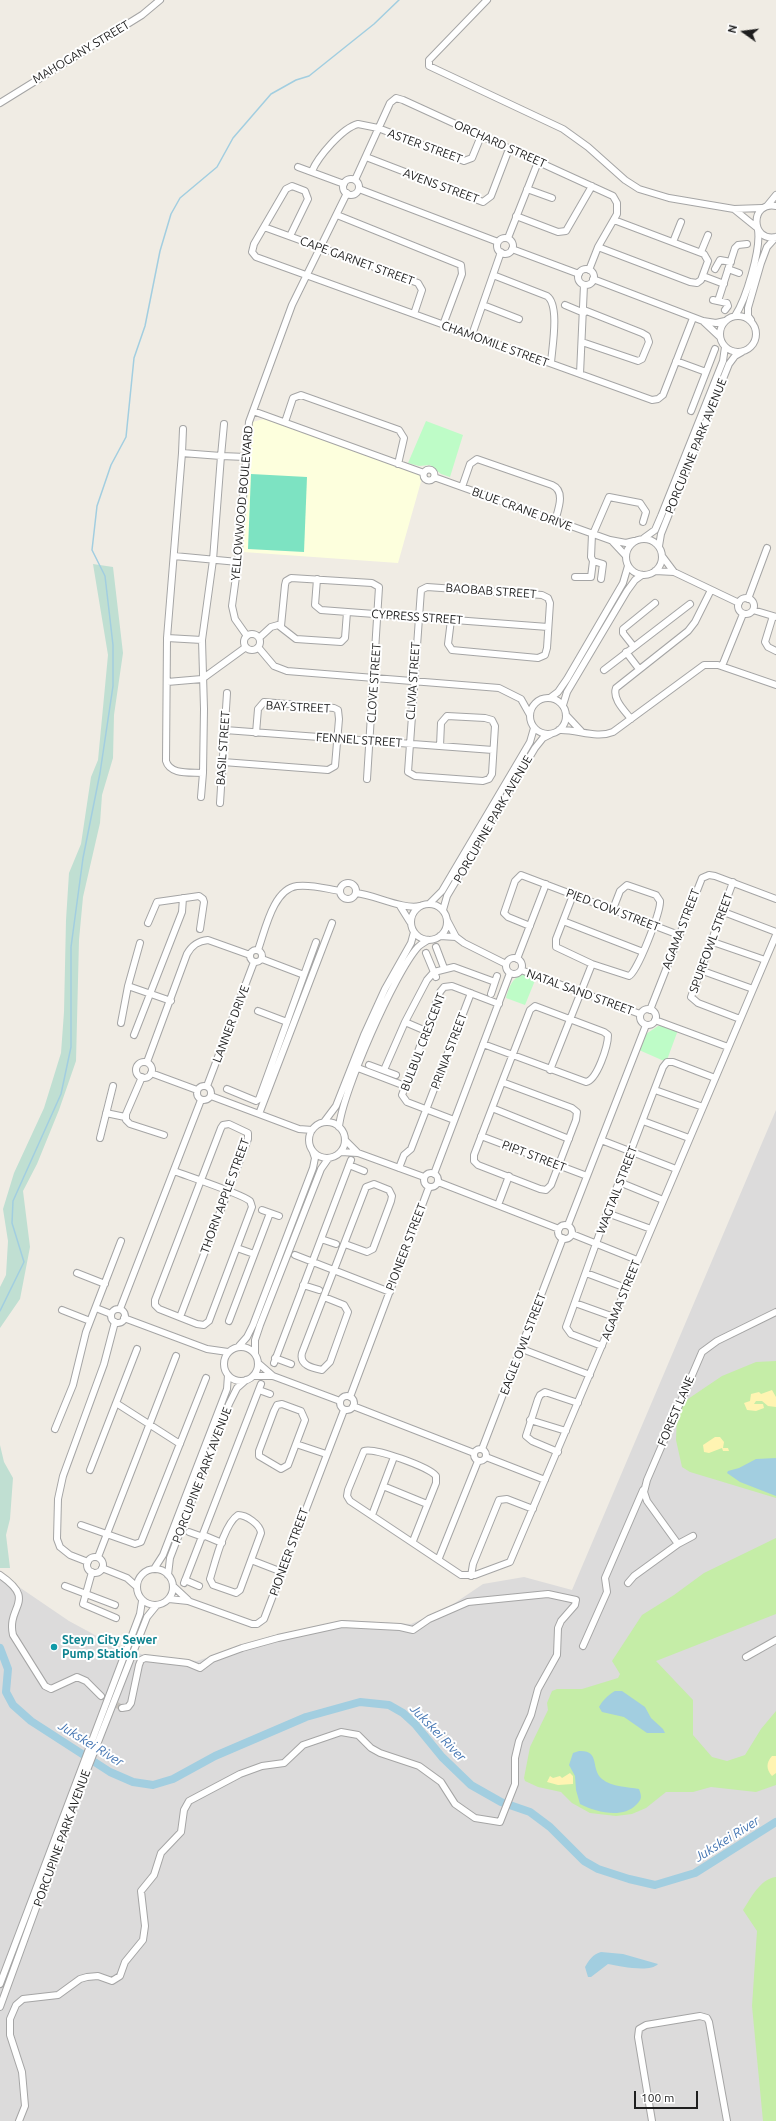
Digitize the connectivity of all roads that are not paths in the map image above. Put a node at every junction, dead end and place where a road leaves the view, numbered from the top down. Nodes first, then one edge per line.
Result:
1 (160, 0) edge
2 (487, 0) edge
3 (0, 103) edge
4 (378, 128) junction
5 (481, 136) junction
6 (509, 149) junction
7 (366, 158) junction
8 (538, 162) junction
9 (298, 167) dead end
10 (312, 171) junction
11 (355, 180) junction
12 (344, 184) junction
13 (592, 186) junction
14 (528, 188) junction
15 (359, 189) junction
16 (347, 193) junction
17 (776, 195) edge
18 (552, 198) dead end
19 (776, 206) edge
20 (765, 207) junction
21 (734, 209) junction
22 (337, 216) junction
23 (516, 216) junction
24 (614, 220) junction
25 (681, 222) dead end
26 (264, 227) junction
27 (757, 229) junction
28 (708, 235) dead end
29 (290, 236) junction
30 (776, 237) edge
31 (508, 238) junction
32 (498, 242) junction
33 (673, 242) junction
34 (747, 244) dead end
35 (598, 247) junction
36 (320, 248) junction
37 (512, 249) junction
38 (501, 252) junction
39 (701, 252) junction
40 (730, 262) junction
41 (715, 269) dead end
42 (728, 269) junction
43 (589, 270) junction
44 (739, 273) dead end
45 (579, 274) junction
46 (306, 275) junction
47 (493, 275) junction
48 (702, 276) junction
49 (593, 279) junction
50 (724, 284) junction
51 (584, 285) junction
52 (483, 305) junction
53 (565, 305) dead end
54 (725, 310) dead end
55 (584, 312) junction
56 (414, 314) junction
57 (735, 316) junction
58 (693, 318) junction
59 (519, 319) dead end
60 (725, 321) junction
61 (704, 322) junction
62 (752, 322) junction
63 (443, 325) junction
64 (472, 335) junction
65 (720, 337) junction
66 (582, 342) junction
67 (725, 347) junction
68 (715, 349) dead end
69 (742, 352) junction
70 (676, 361) junction
71 (551, 363) junction
72 (706, 372) junction
73 (580, 374) junction
74 (253, 411) junction
75 (691, 411) dead end
76 (285, 422) junction
77 (224, 424) dead end
78 (183, 429) dead end
79 (182, 453) junction
80 (221, 456) junction
81 (246, 457) junction
82 (395, 463) junction
83 (462, 487) junction
84 (555, 521) junction
85 (643, 522) dead end
86 (593, 534) junction
87 (644, 538) junction
88 (610, 540) junction
89 (634, 541) junction
90 (659, 546) junction
91 (767, 548) dead end
92 (174, 556) junction
93 (626, 556) junction
94 (662, 556) junction
95 (213, 560) junction
96 (593, 561) junction
97 (238, 562) junction
98 (628, 566) junction
99 (655, 571) junction
100 (674, 572) junction
101 (642, 575) junction
102 (575, 578) dead end
103 (317, 579) junction
104 (602, 579) dead end
105 (711, 590) junction
106 (420, 592) joint
107 (748, 599) junction
108 (655, 603) dead end
109 (739, 603) junction
110 (690, 604) dead end
111 (752, 610) junction
112 (347, 612) junction
113 (378, 614) junction
114 (743, 614) junction
115 (774, 617) edge
116 (418, 618) junction
117 (451, 620) junction
118 (281, 626) junction
119 (548, 627) junction
120 (247, 636) junction
121 (167, 638) junction
122 (259, 638) junction
123 (202, 640) junction
124 (246, 647) junction
125 (258, 647) junction
126 (634, 647) junction
127 (776, 651) edge
128 (626, 652) junction
129 (722, 666) junction
130 (639, 669) junction
131 (604, 670) dead end
132 (374, 678) junction
133 (202, 679) junction
134 (413, 681) junction
135 (167, 682) junction
136 (776, 685) edge
137 (227, 693) dead end
138 (550, 698) junction
139 (521, 699) junction
140 (539, 700) junction
141 (563, 705) junction
142 (530, 715) junction
143 (566, 715) junction
144 (631, 719) junction
145 (534, 728) junction
146 (225, 730) junction
147 (559, 730) junction
148 (581, 731) junction
149 (256, 733) junction
150 (551, 734) junction
151 (338, 739) junction
152 (369, 742) junction
153 (409, 744) junction
154 (440, 746) junction
155 (493, 750) junction
156 (222, 762) junction
157 (203, 774) junction
158 (367, 779) dead end
159 (201, 797) dead end
160 (220, 803) dead end
161 (733, 882) junction
162 (546, 884) junction
163 (340, 891) junction
164 (356, 892) junction
165 (573, 895) junction
166 (183, 898) junction
167 (776, 899) edge
168 (430, 903) junction
169 (420, 905) junction
170 (400, 906) junction
171 (613, 909) junction
172 (443, 910) junction
173 (721, 911) junction
174 (447, 920) junction
175 (563, 921) junction
176 (410, 922) junction
177 (148, 923) dead end
178 (332, 923) dead end
179 (654, 925) junction
180 (530, 926) junction
181 (200, 930) dead end
182 (414, 932) junction
183 (776, 932) edge
184 (679, 935) junction
185 (776, 935) edge
186 (440, 936) junction
187 (456, 937) junction
188 (428, 940) junction
189 (710, 941) junction
190 (316, 942) dead end
191 (140, 943) dead end
192 (436, 947) dead end
193 (258, 950) junction
194 (643, 952) junction
195 (426, 953) dead end
196 (250, 955) junction
197 (262, 959) junction
198 (517, 959) junction
199 (765, 960) junction
200 (254, 962) junction
201 (506, 964) junction
202 (592, 964) junction
203 (444, 968) junction
204 (521, 970) junction
205 (700, 970) junction
206 (510, 973) junction
207 (435, 974) junction
208 (304, 975) junction
209 (128, 986) junction
210 (753, 989) junction
211 (582, 991) junction
212 (471, 993) junction
213 (150, 994) junction
214 (490, 994) dead end
215 (171, 1001) junction
216 (499, 1004) junction
217 (650, 1010) junction
218 (258, 1011) dead end
219 (640, 1014) junction
220 (740, 1019) junction
221 (571, 1020) junction
222 (655, 1020) junction
223 (287, 1022) junction
224 (404, 1022) junction
225 (121, 1023) dead end
226 (646, 1025) junction
227 (426, 1031) junction
228 (134, 1035) dead end
229 (483, 1044) junction
230 (728, 1047) junction
231 (512, 1054) junction
232 (147, 1062) junction
233 (369, 1065) dead end
234 (358, 1068) junction
235 (384, 1070) junction
236 (550, 1070) junction
237 (151, 1073) junction
238 (396, 1075) dead end
239 (142, 1077) junction
240 (715, 1078) junction
241 (502, 1082) junction
242 (114, 1086) dead end
243 (207, 1086) junction
244 (405, 1086) junction
245 (228, 1089) dead end
246 (197, 1090) junction
247 (655, 1090) junction
248 (211, 1096) junction
249 (202, 1100) junction
250 (703, 1107) junction
251 (492, 1108) junction
252 (426, 1110) junction
253 (106, 1113) junction
254 (259, 1114) junction
255 (126, 1117) junction
256 (454, 1120) junction
257 (643, 1121) junction
258 (324, 1122) junction
259 (339, 1127) junction
260 (299, 1129) junction
261 (312, 1130) junction
262 (164, 1135) dead end
263 (481, 1136) junction
264 (100, 1138) dead end
265 (689, 1138) junction
266 (308, 1139) junction
267 (569, 1139) junction
268 (345, 1140) junction
269 (600, 1140) junction
270 (631, 1151) junction
271 (313, 1152) junction
272 (341, 1152) junction
273 (358, 1153) junction
274 (328, 1159) junction
275 (558, 1166) junction
276 (399, 1168) junction
277 (676, 1169) junction
278 (174, 1171) junction
279 (364, 1171) dead end
280 (434, 1174) junction
281 (509, 1176) junction
282 (587, 1176) junction
283 (424, 1177) junction
284 (201, 1181) junction
285 (438, 1182) junction
286 (619, 1182) junction
287 (429, 1187) junction
288 (228, 1192) junction
289 (663, 1200) junction
290 (498, 1205) junction
291 (262, 1210) dead end
292 (607, 1212) junction
293 (270, 1213) junction
294 (279, 1216) dead end
295 (568, 1225) junction
296 (559, 1229) junction
297 (650, 1229) junction
298 (572, 1234) junction
299 (563, 1238) junction
300 (321, 1239) junction
301 (121, 1241) dead end
302 (336, 1244) dead end
303 (344, 1244) junction
304 (596, 1244) junction
305 (237, 1248) junction
306 (254, 1254) junction
307 (295, 1255) dead end
308 (637, 1260) junction
309 (312, 1262) junction
310 (334, 1271) junction
311 (77, 1273) dead end
312 (586, 1273) junction
313 (104, 1284) junction
314 (303, 1285) junction
315 (626, 1288) junction
316 (319, 1290) dead end
317 (390, 1292) junction
318 (324, 1297) junction
319 (575, 1303) junction
320 (96, 1308) junction
321 (62, 1310) dead end
322 (120, 1310) junction
323 (776, 1312) edge
324 (111, 1314) junction
325 (180, 1317) junction
326 (614, 1317) junction
327 (124, 1318) junction
328 (90, 1321) junction
329 (229, 1321) dead end
330 (115, 1322) junction
331 (239, 1346) junction
332 (602, 1346) junction
333 (138, 1349) dead end
334 (207, 1349) junction
335 (522, 1349) junction
336 (228, 1352) junction
337 (255, 1353) junction
338 (176, 1356) dead end
339 (258, 1363) junction
340 (291, 1364) dead end
341 (224, 1366) junction
342 (590, 1374) junction
343 (228, 1375) junction
344 (253, 1376) junction
345 (273, 1376) junction
346 (206, 1378) dead end
347 (246, 1380) junction
348 (270, 1394) dead end
349 (350, 1397) junction
350 (340, 1401) junction
351 (116, 1403) junction
352 (578, 1403) junction
353 (354, 1406) junction
354 (344, 1410) junction
355 (530, 1420) junction
356 (150, 1425) junction
357 (56, 1429) dead end
358 (566, 1431) junction
359 (180, 1444) junction
360 (296, 1444) junction
361 (482, 1449) junction
362 (558, 1452) junction
363 (474, 1453) junction
364 (326, 1454) junction
365 (394, 1457) junction
366 (486, 1457) junction
367 (478, 1461) junction
368 (90, 1470) dead end
369 (545, 1480) junction
370 (382, 1486) junction
371 (645, 1487) junction
372 (427, 1504) junction
373 (533, 1509) junction
374 (372, 1515) junction
375 (80, 1525) dead end
376 (189, 1532) dead end
377 (107, 1535) junction
378 (693, 1536) dead end
379 (203, 1537) junction
380 (413, 1541) junction
381 (220, 1543) junction
382 (678, 1544) junction
383 (98, 1557) junction
384 (439, 1558) junction
385 (251, 1560) junction
386 (88, 1562) junction
387 (102, 1568) junction
388 (154, 1569) junction
389 (92, 1572) junction
390 (282, 1572) junction
391 (0, 1575) edge
392 (168, 1575) junction
393 (471, 1576) junction
394 (140, 1577) junction
395 (127, 1578) junction
396 (628, 1583) dead end
397 (66, 1586) dead end
398 (136, 1586) junction
399 (173, 1586) junction
400 (199, 1586) dead end
401 (85, 1593) junction
402 (169, 1599) junction
403 (142, 1601) junction
404 (188, 1601) junction
405 (116, 1605) dead end
406 (156, 1606) junction
407 (116, 1618) dead end
408 (776, 1640) edge
409 (583, 1646) dead end
410 (746, 1657) dead end
411 (101, 1696) tunnel mouth
412 (122, 1708) dead end
413 (107, 1710) junction
414 (70, 1807) junction
415 (0, 1984) edge
416 (0, 2007) edge
417 (19, 2121) edge
418 (652, 2121) edge
419 (727, 2121) edge

1 - 3 street, MAHOGANY STREET
2 - 21 street
4 - 5 street, ASTER STREET
4 - 5 street, ORCHARD STREET
4 - 7 street, ORCHARD STREET
4 - 10 street, ASTER STREET
5 - 6 street, ORCHARD STREET
6 - 7 street, AVENS STREET
6 - 8 street, ORCHARD STREET
7 - 11 street, ORCHARD STREET
8 - 13 street, ORCHARD STREET
8 - 14 street
9 - 10 street
10 - 12 street
11 - 12 street
11 - 15 street
12 - 16 street
13 - 23 street
13 - 24 street, ORCHARD STREET
14 - 18 street
14 - 23 street
15 - 16 street
15 - 32 street
16 - 22 street, YELLOWWOOD BOULEVARD
17 - 20 street
19 - 20 street
20 - 21 street
20 - 27 street
21 - 27 street
22 - 36 street, YELLOWWOOD BOULEVARD
22 - 63 street
23 - 31 street
24 - 33 street
24 - 35 street, ORCHARD STREET
25 - 33 street
26 - 29 street, CAPE GARNET STREET
26 - 29 street
26 - 46 street, CHAMOMILE STREET
27 - 30 street
27 - 57 street
28 - 39 street
29 - 36 street, CAPE GARNET STREET
30 - 62 street
31 - 32 street
31 - 37 street
32 - 38 street
33 - 39 street
34 - 40 street
35 - 43 street, ORCHARD STREET
35 - 48 street
36 - 46 street, YELLOWWOOD BOULEVARD
36 - 56 street, CAPE GARNET STREET
37 - 38 street
37 - 45 street
38 - 47 street
39 - 48 street
40 - 41 street
40 - 42 street
42 - 44 street
42 - 50 street
43 - 45 street
43 - 49 street
45 - 51 street
46 - 56 street, CHAMOMILE STREET
46 - 74 street, YELLOWWOOD BOULEVARD
47 - 52 street
47 - 71 street
48 - 50 street
49 - 51 street
49 - 58 street
50 - 54 street
51 - 55 street
52 - 59 street
52 - 64 street
53 - 55 street
55 - 66 street
55 - 66 street
56 - 63 street, CHAMOMILE STREET
57 - 60 street
57 - 62 street
58 - 61 street
58 - 70 street, CHAMOMILE STREET
60 - 61 street
60 - 65 street
61 - 65 street
62 - 69 street
63 - 64 street, CHAMOMILE STREET
64 - 71 street, CHAMOMILE STREET
65 - 67 street
66 - 73 street
67 - 69 street
67 - 87 street, PORCUPINE PARK AVENUE
68 - 72 street
69 - 90 street, PORCUPINE PARK AVENUE
70 - 72 street
70 - 73 street, CHAMOMILE STREET
71 - 73 street, CHAMOMILE STREET
72 - 75 street
74 - 76 street
74 - 81 street, YELLOWWOOD BOULEVARD
76 - 82 street
76 - 82 street
77 - 80 street
78 - 79 street
79 - 80 street
79 - 92 street
80 - 81 street
80 - 95 street
81 - 97 street, YELLOWWOOD BOULEVARD
82 - 83 street, BLUE CRANE DRIVE
83 - 84 street, BLUE CRANE DRIVE
83 - 84 street
84 - 86 street, BLUE CRANE DRIVE
85 - 86 street
86 - 88 street, BLUE CRANE DRIVE
86 - 96 street
87 - 89 street
87 - 90 street
88 - 89 street, BLUE CRANE DRIVE
88 - 93 street, BLUE CRANE DRIVE
89 - 93 street
90 - 94 street
91 - 107 street
92 - 95 street
92 - 121 street
93 - 98 street
94 - 99 street
94 - 100 street
95 - 97 street
95 - 123 street
96 - 102 street
96 - 104 street
97 - 120 street, YELLOWWOOD BOULEVARD
98 - 101 street
98 - 138 street
99 - 100 street
99 - 101 street
100 - 105 street
101 - 141 street
103 - 112 street, CYPRESS STREET
103 - 113 street, CLOVE STREET
103 - 118 street
105 - 109 street
105 - 130 street
106 - 116 street, CLIVIA STREET
106 - 119 street, BAOBAB STREET
107 - 109 street
107 - 111 street
108 - 126 street
109 - 114 street
110 - 126 street
111 - 114 street
111 - 115 street
112 - 113 street, CYPRESS STREET
112 - 118 street
113 - 116 street, CYPRESS STREET
113 - 132 street, CLOVE STREET
114 - 129 street
115 - 127 street
116 - 117 street, CYPRESS STREET
116 - 134 street, CLIVIA STREET
117 - 119 street, CYPRESS STREET
117 - 119 street, BAOBAB STREET
118 - 122 street
120 - 122 street
120 - 124 street
121 - 123 street
121 - 135 street
122 - 125 street
123 - 133 street
124 - 125 street
124 - 133 street
125 - 132 street
126 - 128 street
128 - 130 street
128 - 131 street
129 - 136 street
129 - 144 street
130 - 144 street
132 - 134 street
132 - 152 street, CLOVE STREET
133 - 135 street
133 - 157 street
134 - 139 street
134 - 153 street, CLIVIA STREET
135 - 157 street
137 - 146 street, BASIL STREET
138 - 140 street
138 - 141 street
139 - 140 street
139 - 142 street
140 - 142 street
141 - 143 street
142 - 145 street
143 - 147 street
143 - 148 street
144 - 148 street
145 - 150 street
145 - 168 street, PORCUPINE PARK AVENUE
146 - 149 street, FENNEL STREET
146 - 156 street, BASIL STREET
147 - 148 street
147 - 150 street
149 - 151 street, FENNEL STREET
149 - 151 street, BAY STREET
150 - 172 street, PORCUPINE PARK AVENUE
151 - 152 street, FENNEL STREET
151 - 156 street, BAY STREET
152 - 153 street, FENNEL STREET
152 - 158 street, CLOVE STREET
153 - 154 street, FENNEL STREET
153 - 155 street, CLIVIA STREET
154 - 155 street, FENNEL STREET
154 - 155 street
156 - 160 street, BASIL STREET
157 - 159 street
161 - 167 street, AGAMA STREET
161 - 173 street, SPURFOWL STREET
161 - 184 street, AGAMA STREET
162 - 165 street, PIED COW STREET
162 - 180 street
162 - 180 street, PIED COW STREET
163 - 164 street
163 - 164 street
163 - 193 street
164 - 170 street
165 - 171 street, PIED COW STREET
165 - 175 street
166 - 177 street
166 - 181 street
166 - 213 street
168 - 169 street
168 - 172 street
169 - 170 street
169 - 176 street
170 - 176 street
171 - 179 street, PIED COW STREET
171 - 179 street
172 - 174 street
173 - 183 street
173 - 189 street, SPURFOWL STREET
174 - 186 street
174 - 187 street
175 - 194 street
175 - 202 street
176 - 182 street
178 - 254 street
179 - 184 street, PIED COW STREET
179 - 194 street
180 - 198 street
182 - 188 street
182 - 258 street
184 - 217 street, AGAMA STREET
185 - 199 street, AGAMA STREET
186 - 187 street
186 - 188 street
187 - 201 street
188 - 234 street
189 - 199 street
189 - 205 street, SPURFOWL STREET
190 - 208 street
191 - 209 street
192 - 203 street
193 - 196 street
193 - 197 street
194 - 202 street
195 - 207 street
196 - 200 street
196 - 215 street
197 - 200 street
197 - 208 street
198 - 201 street
198 - 204 street
199 - 210 street, AGAMA STREET
200 - 243 street, LANNER DRIVE
201 - 206 street
202 - 211 street
203 - 207 street
203 - 214 street
204 - 206 street
204 - 211 street, NATAL SAND STREET
205 - 210 street
205 - 220 street, SPURFOWL STREET
206 - 216 street
207 - 224 street
208 - 223 street
209 - 213 street
209 - 225 street
210 - 220 street, AGAMA STREET
211 - 219 street, NATAL SAND STREET
211 - 221 street
212 - 216 street, BULBUL CRESCENT
212 - 227 street, BULBUL CRESCENT
212 - 252 street, PRINIA STREET
213 - 215 street
213 - 228 street
215 - 232 street
216 - 229 street
217 - 219 street
217 - 222 street
218 - 223 street
219 - 226 street
220 - 230 street, AGAMA STREET
221 - 231 street
221 - 236 street
221 - 236 street
222 - 226 street
222 - 230 street
223 - 245 street
224 - 227 street
224 - 235 street
226 - 269 street
227 - 244 street, BULBUL CRESCENT
229 - 231 street
229 - 256 street
230 - 240 street, AGAMA STREET
231 - 236 street
231 - 241 street
232 - 237 street
232 - 239 street
233 - 235 street
234 - 244 street
234 - 259 street
235 - 238 street
237 - 239 street
237 - 246 street
239 - 255 street
240 - 247 street, WAGTAIL STREET
240 - 250 street, AGAMA STREET
241 - 251 street
241 - 267 street
242 - 253 street
243 - 246 street
243 - 248 street
244 - 252 street, BULBUL CRESCENT
246 - 249 street
247 - 250 street
247 - 257 street, WAGTAIL STREET
248 - 249 street
248 - 254 street
249 - 278 street
250 - 265 street, AGAMA STREET
251 - 263 street
251 - 267 street
252 - 256 street, BULBUL CRESCENT
252 - 276 street, PRINIA STREET
253 - 255 street
253 - 264 street
254 - 260 street
255 - 262 street
256 - 280 street
257 - 265 street
257 - 270 street, WAGTAIL STREET
258 - 259 street
258 - 261 street
259 - 268 street
260 - 261 street
260 - 266 street
261 - 266 street
263 - 275 street, PIPT STREET
263 - 281 street
265 - 277 street, AGAMA STREET
266 - 271 street
267 - 275 street
268 - 272 street
268 - 273 street
269 - 270 street
269 - 282 street
270 - 277 street
270 - 286 street, WAGTAIL STREET
271 - 274 street
271 - 331 street
272 - 273 street
272 - 274 street
273 - 276 street
274 - 337 street
275 - 281 street
275 - 282 street, PIPT STREET
276 - 283 street
277 - 289 street, AGAMA STREET
278 - 284 street
278 - 322 street
279 - 300 street
280 - 283 street
280 - 285 street
281 - 290 street
282 - 295 street
283 - 287 street
284 - 288 street
284 - 288 street, THORN APPLE STREET
284 - 325 street
285 - 287 street
285 - 290 street
286 - 289 street
286 - 292 street, WAGTAIL STREET
287 - 317 street, PIONEER STREET
288 - 305 street
288 - 325 street, THORN APPLE STREET
289 - 297 street, AGAMA STREET
290 - 296 street
291 - 293 street
292 - 297 street
292 - 304 street, WAGTAIL STREET
293 - 294 street
293 - 306 street
295 - 296 street
295 - 298 street
296 - 299 street
297 - 308 street, AGAMA STREET
298 - 299 street
298 - 304 street
299 - 335 street, EAGLE OWL STREET
300 - 302 street
300 - 309 street
301 - 313 street
303 - 303 street
303 - 310 street
304 - 308 street
304 - 312 street, WAGTAIL STREET
305 - 306 street
305 - 325 street
306 - 329 street
307 - 309 street
308 - 315 street, AGAMA STREET
309 - 310 street
309 - 314 street
310 - 317 street
310 - 318 street
311 - 313 street
312 - 315 street
312 - 319 street, WAGTAIL STREET
313 - 320 street
314 - 316 street
314 - 340 street
315 - 326 street, AGAMA STREET
317 - 349 street, PIONEER STREET
318 - 318 street
319 - 326 street
319 - 332 street, WAGTAIL STREET
320 - 324 street
320 - 328 street
321 - 328 street
322 - 324 street
322 - 327 street
323 - 371 street, FOREST LANE
324 - 330 street
326 - 332 street, AGAMA STREET
327 - 330 street
327 - 334 street
328 - 357 street
330 - 386 street
331 - 336 street
331 - 337 street
332 - 342 street, AGAMA STREET
333 - 351 street
334 - 336 street
334 - 341 street
335 - 342 street
335 - 361 street, EAGLE OWL STREET
336 - 341 street
337 - 339 street
338 - 356 street
339 - 344 street
339 - 345 street
341 - 343 street
342 - 352 street, AGAMA STREET
343 - 347 street
343 - 388 street, PORCUPINE PARK AVENUE
344 - 345 street
344 - 347 street
345 - 350 street
346 - 359 street
347 - 392 street, PORCUPINE PARK AVENUE
348 - 379 street
349 - 350 street
349 - 353 street
350 - 354 street
351 - 356 street
351 - 368 street
352 - 355 street
352 - 358 street, AGAMA STREET
353 - 354 street
353 - 363 street
354 - 364 street, PIONEER STREET
355 - 358 street
355 - 362 street
356 - 359 street
356 - 377 street
358 - 362 street, AGAMA STREET
359 - 377 street
360 - 360 street
360 - 364 street
361 - 363 street
361 - 366 street
362 - 369 street, AGAMA STREET
363 - 367 street
364 - 390 street, PIONEER STREET
365 - 370 street
365 - 372 street
365 - 374 street
366 - 367 street
366 - 369 street
367 - 384 street
369 - 373 street, AGAMA STREET
370 - 372 street
370 - 374 street
371 - 382 street
371 - 409 street, FOREST LANE
372 - 380 street
373 - 393 street, AGAMA STREET
373 - 393 street
374 - 380 street
375 - 377 street
376 - 379 street
377 - 383 street
378 - 382 street
379 - 381 street
379 - 400 street
380 - 384 street
381 - 385 street
381 - 385 street
382 - 396 street
383 - 386 street
383 - 387 street
384 - 393 street
385 - 390 street
386 - 389 street
387 - 389 street
387 - 395 street
388 - 392 street
388 - 394 street
389 - 401 street
390 - 404 street, PIONEER STREET
391 - 411 street
392 - 399 street
394 - 395 street
394 - 398 street
395 - 398 street
397 - 401 street
398 - 403 street
399 - 402 street
399 - 404 street
401 - 405 street
401 - 407 street
402 - 404 street
402 - 406 street
403 - 406 street
403 - 413 street, PORCUPINE PARK AVENUE
406 - 413 street, PORCUPINE PARK AVENUE
408 - 410 street
412 - 417 street
413 - 414 street, PORCUPINE PARK AVENUE
414 - 415 street, PORCUPINE PARK AVENUE
414 - 416 street, PORCUPINE PARK AVENUE
418 - 419 street

